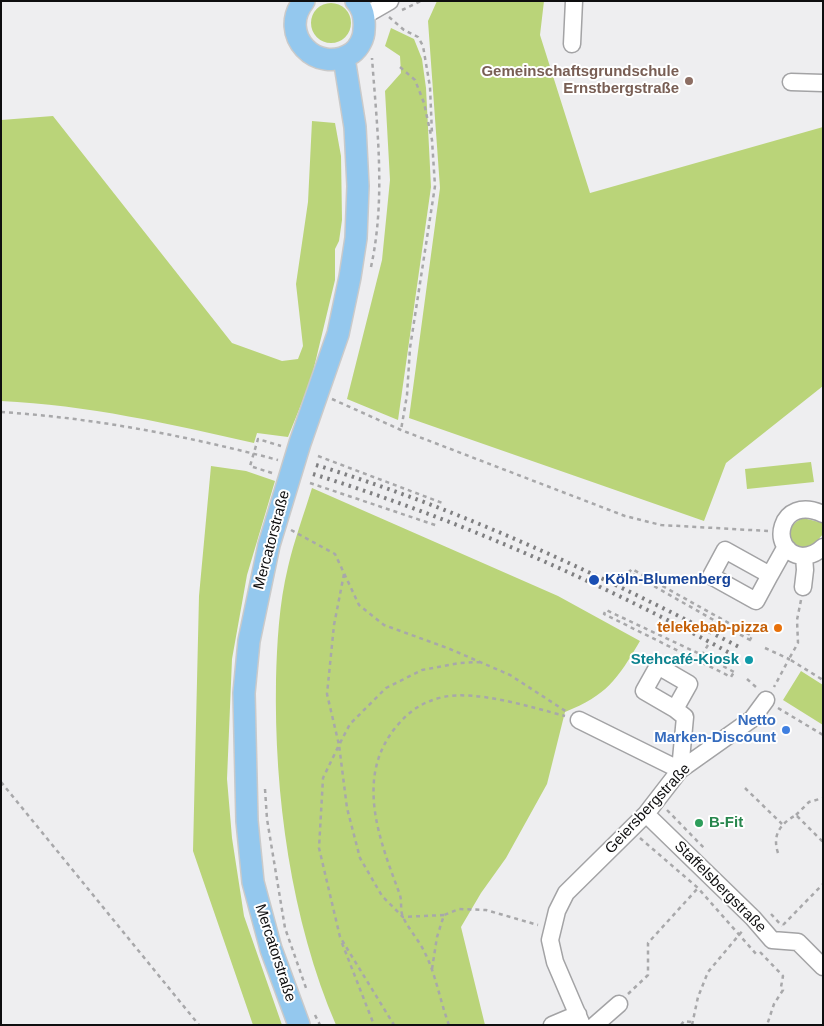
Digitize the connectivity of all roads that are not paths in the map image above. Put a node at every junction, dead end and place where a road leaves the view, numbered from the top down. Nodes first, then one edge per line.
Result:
1 (304, 1) edge
2 (574, 1) edge
3 (360, 8) edge
4 (390, 9) edge
5 (572, 44) dead end
6 (344, 58) junction
7 (791, 82) dead end
8 (823, 83) edge
9 (823, 514) edge
10 (784, 541) junction
11 (823, 547) edge
12 (804, 556) junction
13 (770, 575) dead end
14 (803, 587) road end
15 (766, 700) road end
16 (675, 709) dead end
17 (579, 720) road end
18 (680, 770) junction
19 (646, 814) junction
20 (823, 967) edge
21 (619, 1004) road end
22 (306, 1018) edge
23 (580, 1019) edge
24 (552, 1025) edge
25 (595, 1025) edge

1 - 6 main road
2 - 5 street
3 - 4 street
3 - 6 main road
6 - 22 main road, Mercatorstraße
7 - 8 street
9 - 10 street
10 - 12 street
10 - 13 street
11 - 12 street
12 - 14 street
15 - 18 street, Geiersbergstraße
16 - 18 street
17 - 18 street
18 - 19 street, Geiersbergstraße
19 - 20 street, Staffelsbergstraße
19 - 23 street, Geiersbergstraße
21 - 25 street
23 - 24 street

